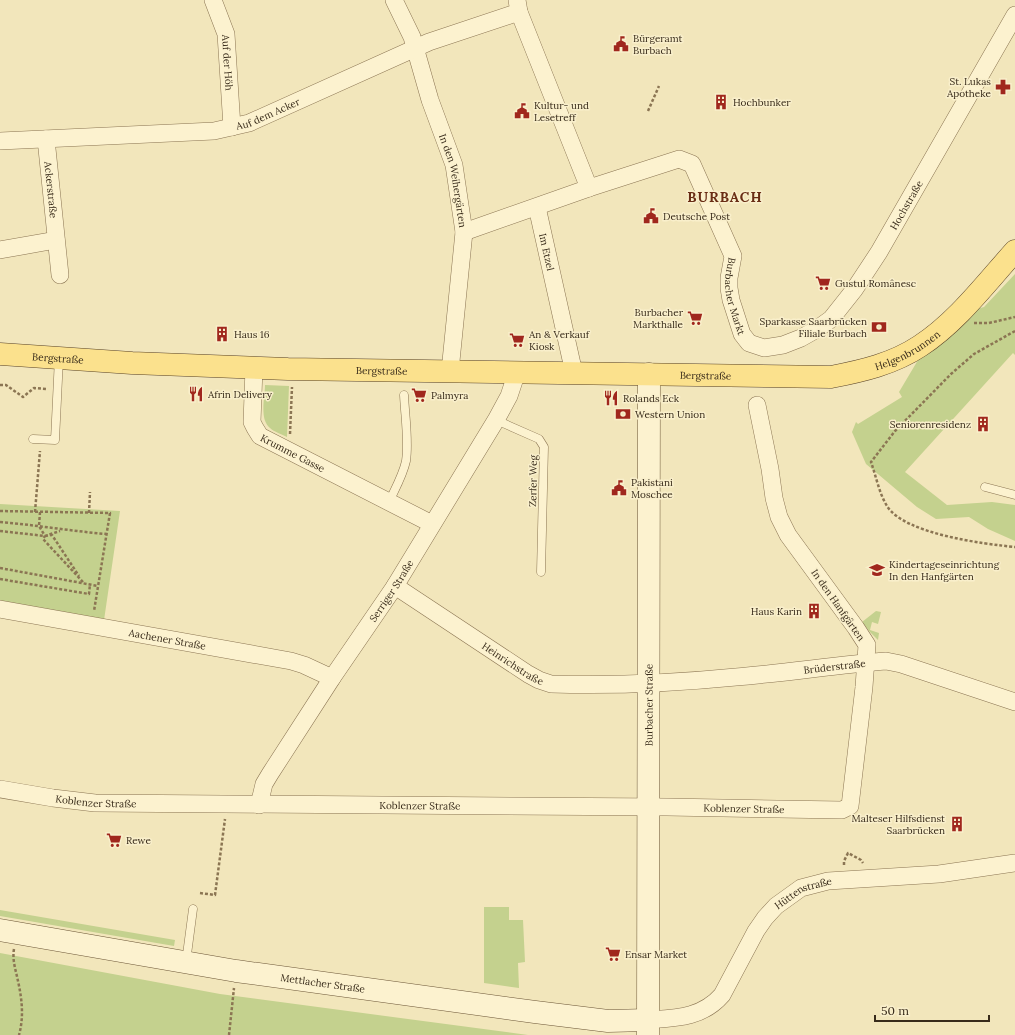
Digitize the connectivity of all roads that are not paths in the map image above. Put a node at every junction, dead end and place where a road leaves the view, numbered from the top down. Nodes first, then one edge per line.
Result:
1 (213, 0) edge
2 (394, 0) edge
3 (518, 6) edge
4 (1015, 15) edge
5 (415, 48) junction
6 (232, 127) junction
7 (46, 139) junction
8 (0, 141) edge
9 (589, 188) junction
10 (537, 206) junction
11 (464, 232) junction
12 (56, 240) junction
13 (0, 250) edge
14 (1015, 250) edge
15 (60, 275) dead end
16 (755, 346) joint
17 (0, 354) edge
18 (59, 357) junction
19 (254, 368) junction
20 (450, 371) junction
21 (517, 372) junction
22 (574, 373) junction
23 (650, 374) junction
24 (763, 376) joint
25 (404, 395) dead end
26 (757, 405) dead end
27 (496, 420) junction
28 (37, 439) road end
29 (985, 487) dead end
30 (1015, 495) edge
31 (389, 502) junction
32 (432, 524) junction
33 (542, 572) dead end
34 (395, 586) junction
35 (0, 609) edge
36 (867, 663) junction
37 (332, 678) junction
38 (649, 682) junction
39 (1015, 702) edge
40 (0, 789) edge
41 (259, 805) junction
42 (649, 807) junction
43 (842, 810) joint
44 (1015, 863) edge
45 (193, 909) dead end
46 (0, 930) edge
47 (186, 962) junction
48 (648, 1028) edge

1 - 6 street, Auf der Höh
2 - 5 street, In den Weihergärten
3 - 5 street, Auf dem Acker
3 - 9 street
4 - 16 street, Hochstraße
5 - 6 street, Auf dem Acker
5 - 11 street, In den Weihergärten
6 - 7 street, Auf dem Acker
7 - 8 street, Auf dem Acker
7 - 12 street, Ackerstraße
9 - 10 street, Burbacher Markt
9 - 16 street, Burbacher Markt
10 - 11 street
10 - 22 street, Im Etzel
11 - 20 street, In den Weihergärten
12 - 13 street
12 - 15 street, Ackerstraße
14 - 24 main road, Helgenbrunnen
17 - 18 main road, Bergstraße
18 - 19 main road, Bergstraße
18 - 28 lane
19 - 20 main road, Bergstraße
19 - 31 street, Krumme Gasse
20 - 21 main road, Bergstraße
21 - 22 main road, Bergstraße
21 - 27 street, Serriger Straße
22 - 23 main road, Bergstraße
23 - 24 main road, Bergstraße
23 - 38 street, Burbacher Straße
25 - 31 lane
26 - 36 street, In den Hanfgärten
27 - 32 street, Serriger Straße
27 - 33 lane, Zerfer Weg
29 - 30 lane
31 - 32 street, Krumme Gasse
32 - 34 street, Serriger Straße
34 - 37 street, Serriger Straße
34 - 38 street, Heinrichstraße
35 - 37 street, Aachener Straße
36 - 38 street, Brüderstraße
36 - 39 street, Brüderstraße
36 - 43 street, In den Hanfgärten
37 - 41 street, Serriger Straße
38 - 42 street, Burbacher Straße
40 - 41 street, Koblenzer Straße
41 - 42 street, Koblenzer Straße
42 - 43 street, Koblenzer Straße
42 - 48 street, Burbacher Straße
44 - 48 street, Hüttenstraße
45 - 47 lane
46 - 47 street, Mettlacher Straße
47 - 48 street, Mettlacher Straße

